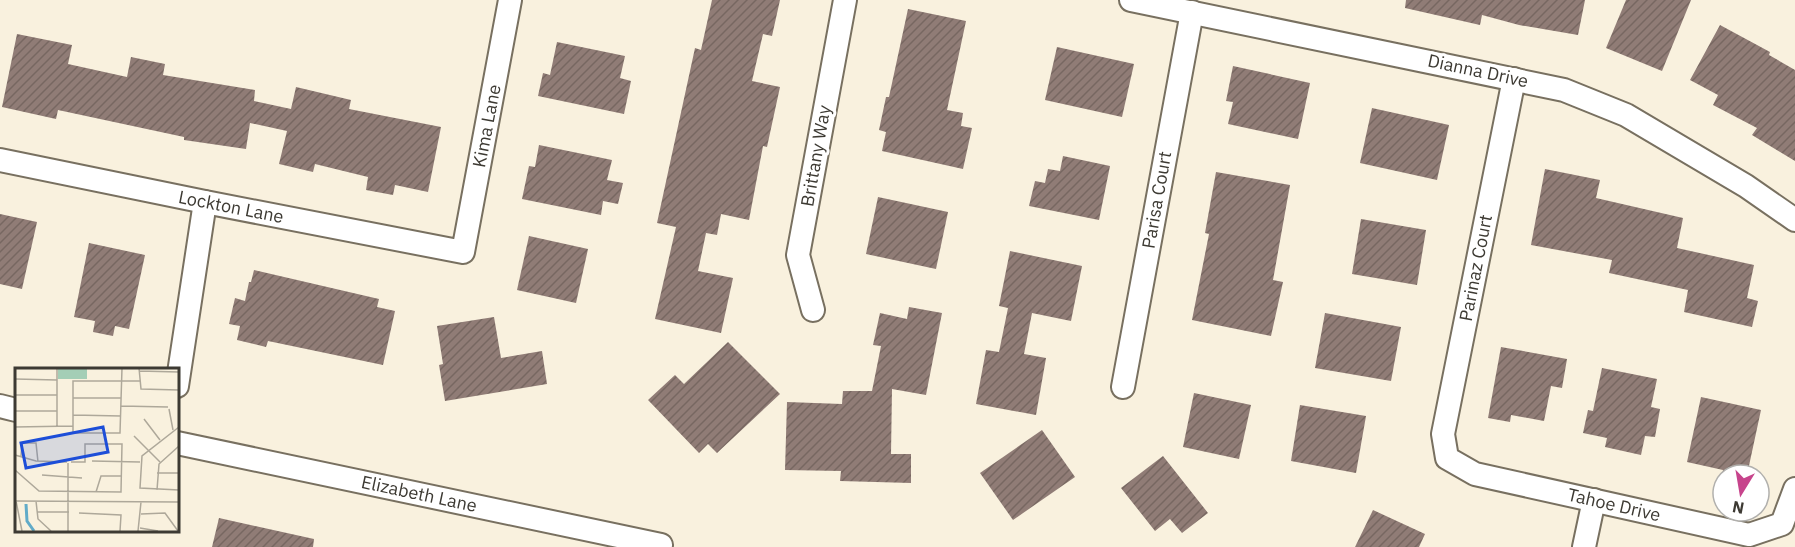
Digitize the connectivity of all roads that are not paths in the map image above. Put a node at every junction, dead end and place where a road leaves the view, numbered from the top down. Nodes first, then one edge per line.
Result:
1 (510, 0) edge
2 (845, 0) edge
3 (1131, 0) edge
4 (1192, 12) junction
5 (1515, 79) junction
6 (0, 160) edge
7 (206, 202) junction
8 (1795, 220) edge
9 (463, 252) joint
10 (813, 310) dead end
11 (178, 380) edge
12 (1123, 387) dead end
13 (0, 406) edge
14 (15, 410) edge
15 (178, 443) edge
16 (1447, 458) joint
17 (1795, 489) edge
18 (1594, 500) junction
19 (661, 546) edge
20 (1584, 547) edge

1 - 9 street, Kima Lane
2 - 10 street, Brittany Way
3 - 4 street, Dianna Drive
4 - 5 street, Dianna Drive
4 - 12 street, Parisa Court
5 - 8 street, Dianna Drive
5 - 16 street, Parinaz Court
6 - 7 street, Lockton Lane
7 - 9 street, Lockton Lane
7 - 11 street
13 - 14 street
15 - 19 street, Elizabeth Lane
16 - 18 street, Tahoe Drive
17 - 18 street, Tahoe Drive
18 - 20 street

